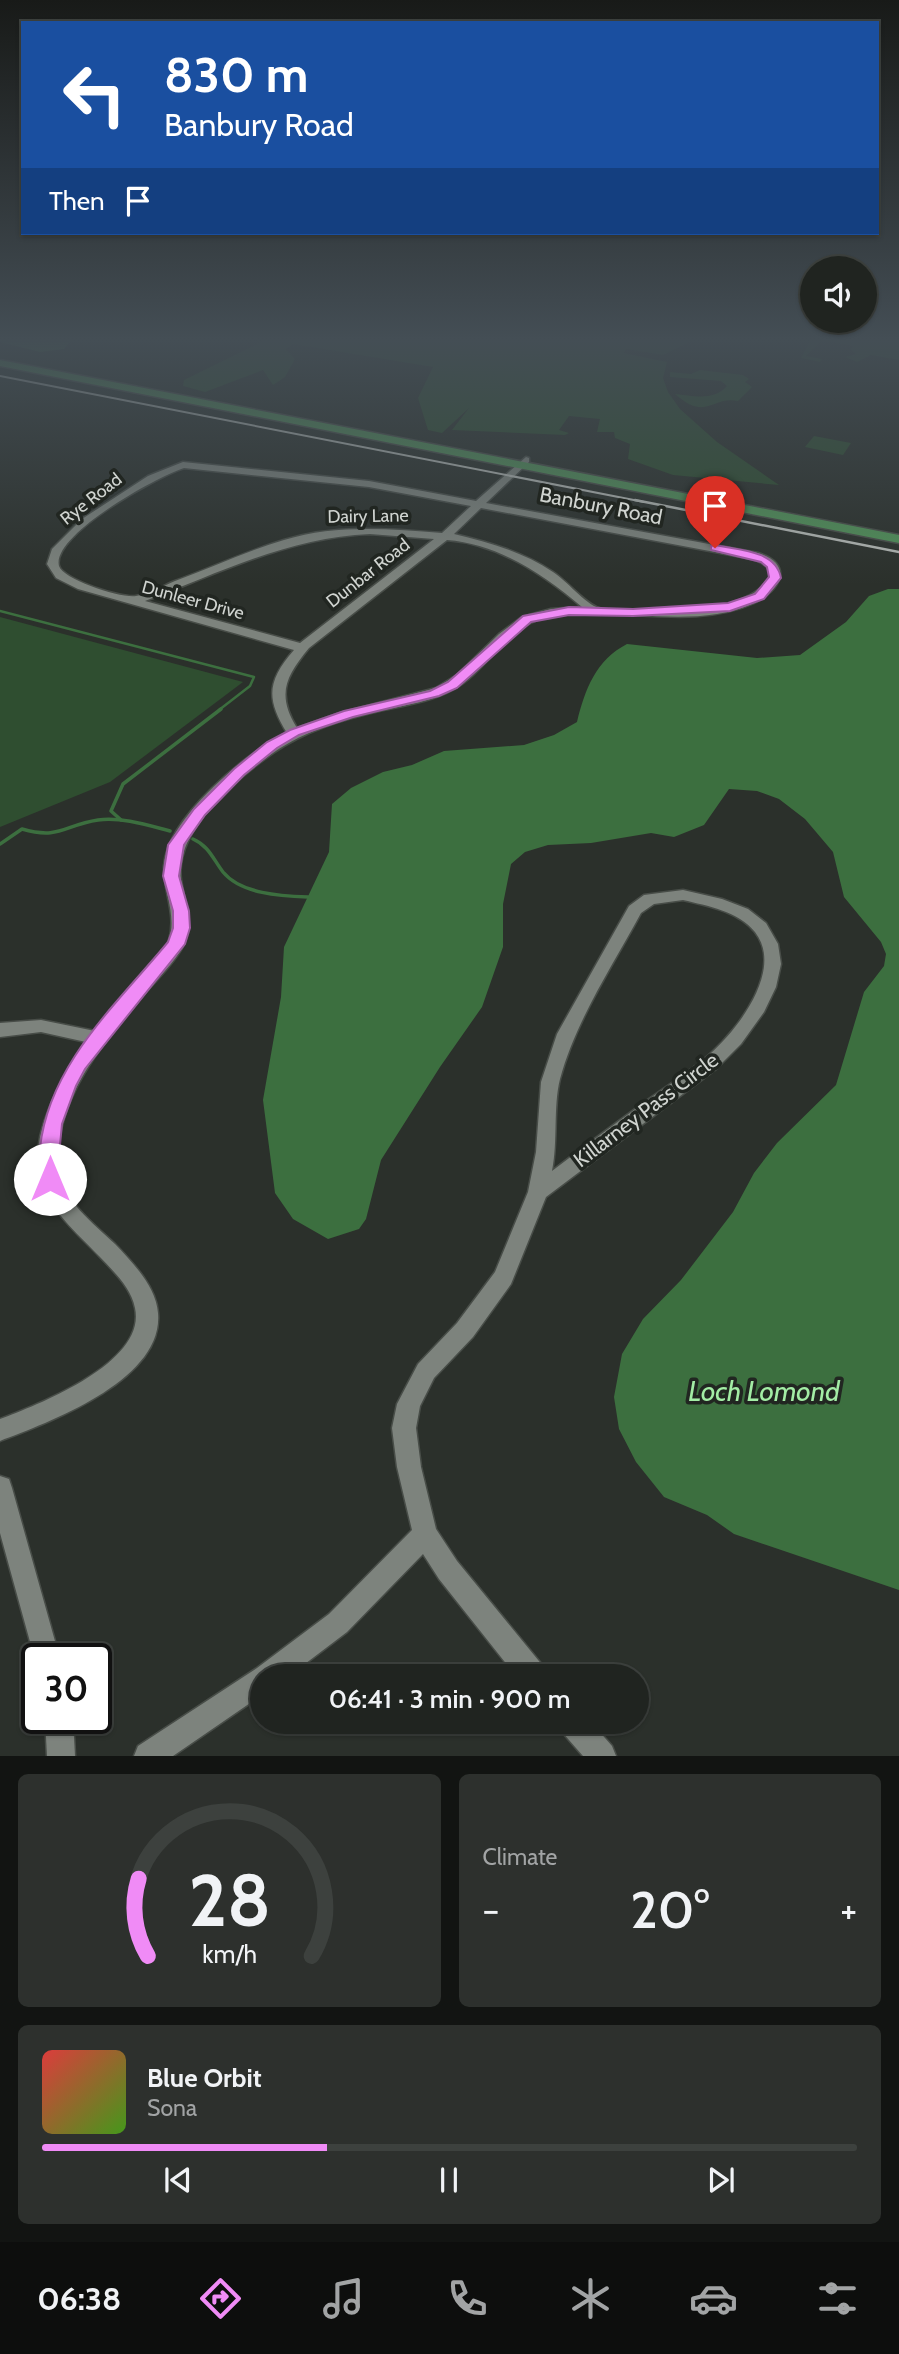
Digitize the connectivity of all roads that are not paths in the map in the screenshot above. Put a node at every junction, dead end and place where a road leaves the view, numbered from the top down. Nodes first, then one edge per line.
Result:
1 (313, 421) edge
2 (523, 462) junction
3 (190, 466) joint
4 (479, 505) junction
5 (899, 533) edge
6 (445, 536) junction
7 (899, 539) edge
8 (75, 584) joint
9 (132, 601) junction
10 (595, 612) junction
11 (302, 648) junction
12 (295, 733) junction
13 (0, 1030) edge
14 (99, 1038) junction
15 (538, 1192) junction
16 (0, 1430) edge
17 (0, 1488) edge
18 (425, 1534) junction
19 (43, 1643) edge
20 (284, 1664) edge
21 (523, 1664) edge
22 (250, 1688) edge
23 (60, 1734) edge
24 (583, 1734) edge
25 (61, 1755) edge
26 (148, 1755) edge
27 (602, 1755) edge

1 - 2 main road
2 - 4 street, Dunbar Road
2 - 5 main road
2 - 7 main road
3 - 4 street, Banbury Road
3 - 8 street, Rye Road
4 - 6 street, Dunbar Road
4 - 10 street, Banbury Road
6 - 9 street, Dairy Lane
6 - 10 street, Dairy Lane
6 - 11 street, Dunbar Road
8 - 9 street, Dunleer Drive
9 - 11 street, Dunleer Drive
10 - 12 street, Banbury Road
11 - 12 street, Dunbar Road
12 - 14 street, Banbury Road
13 - 14 street
14 - 16 street, Banbury Road
15 - 15 street, Killarney Pass Circle
15 - 18 street, Killarney Pass Circle
17 - 19 street
18 - 20 street
18 - 21 street
22 - 26 street
23 - 25 street
24 - 27 street

